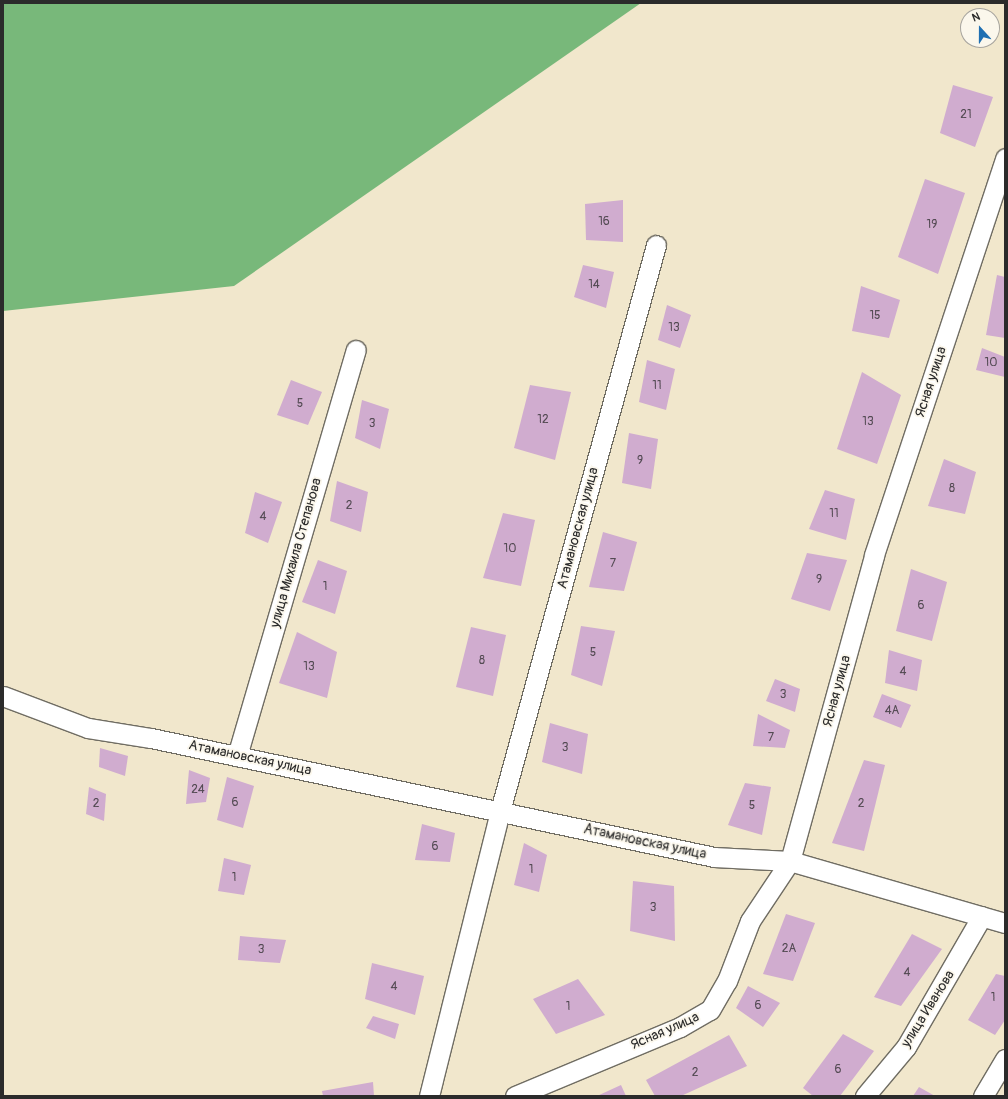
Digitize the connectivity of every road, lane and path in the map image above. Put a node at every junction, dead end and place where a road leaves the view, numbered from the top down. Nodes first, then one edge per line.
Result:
1 (1005, 158) edge
2 (656, 245) dead end
3 (356, 350) dead end
4 (3, 696) edge
5 (237, 756) junction
6 (500, 811) junction
7 (790, 861) junction
8 (982, 916) junction
9 (1005, 923) edge
10 (1005, 1059) edge
11 (429, 1096) edge
12 (515, 1096) edge
13 (865, 1096) edge
14 (983, 1096) edge

1 - 7 street, Ясная улица
2 - 6 street, Атамановская улица
3 - 5 street, улица Михаила Степанова
4 - 5 street, Атамановская улица
5 - 6 street, Атамановская улица
6 - 7 street, Атамановская улица
6 - 11 street, Атамановская улица
7 - 8 street
7 - 12 street, Ясная улица
8 - 9 street
8 - 13 street, улица Иванова
10 - 14 street

